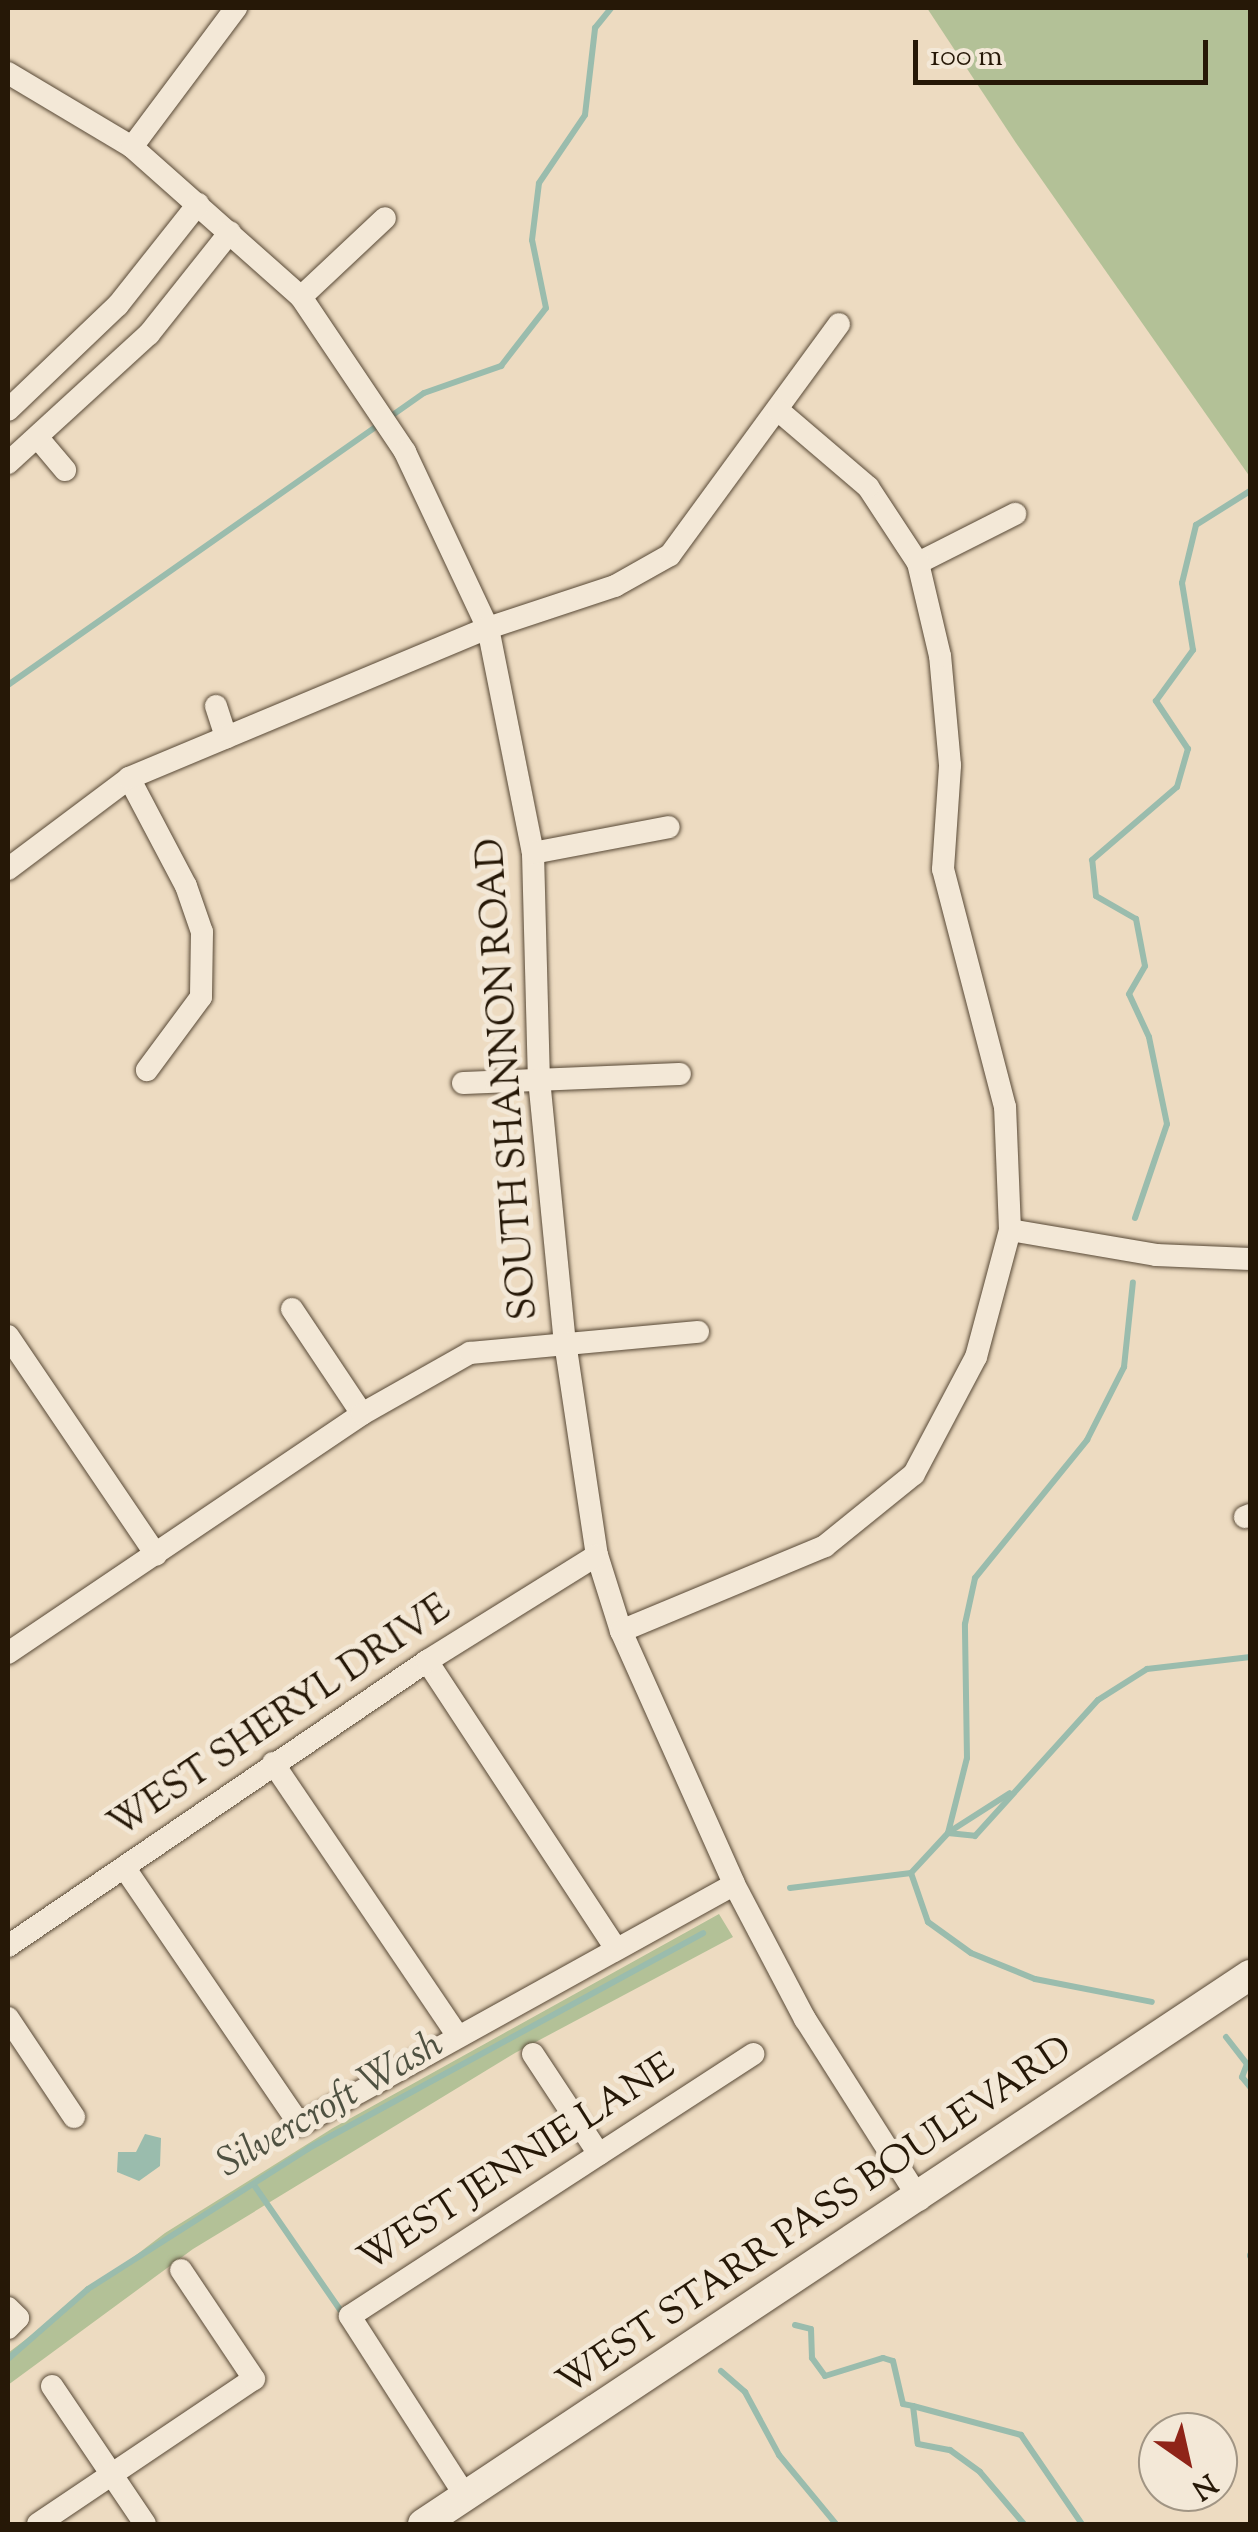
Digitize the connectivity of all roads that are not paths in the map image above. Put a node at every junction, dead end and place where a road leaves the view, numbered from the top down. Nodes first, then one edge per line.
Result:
1 (236, 8) edge
2 (8, 73) edge
3 (132, 147) junction
4 (198, 204) junction
5 (384, 218) dead end
6 (230, 232) junction
7 (302, 297) junction
8 (839, 324) dead end
9 (8, 410) edge
10 (779, 412) junction
11 (38, 438) junction
12 (8, 463) edge
13 (65, 470) dead end
14 (1014, 514) dead end
15 (918, 563) junction
16 (488, 628) junction
17 (216, 706) dead end
18 (226, 737) junction
19 (129, 778) junction
20 (668, 827) dead end
21 (533, 853) junction
22 (8, 869) edge
23 (147, 1070) dead end
24 (680, 1074) dead end
25 (539, 1079) junction
26 (463, 1083) dead end
27 (1010, 1230) junction
28 (1250, 1260) edge
29 (292, 1309) dead end
30 (698, 1332) dead end
31 (8, 1336) edge
32 (565, 1342) junction
33 (362, 1414) junction
34 (156, 1554) junction
35 (598, 1555) junction
36 (621, 1631) junction
37 (8, 1653) edge
38 (427, 1661) junction
39 (273, 1763) junction
40 (124, 1867) junction
41 (734, 1884) junction
42 (8, 1946) edge
43 (616, 1947) junction
44 (1250, 1976) edge
45 (8, 2018) edge
46 (456, 2033) junction
47 (28, 2050) junction
48 (533, 2054) dead end
49 (753, 2054) dead end
50 (8, 2064) edge
51 (74, 2117) dead end
52 (599, 2154) junction
53 (920, 2200) junction
54 (181, 2270) dead end
55 (52, 2386) dead end
56 (111, 2475) junction
57 (466, 2497) junction
58 (38, 2524) edge
59 (145, 2524) edge
60 (423, 2524) edge

1 - 3 street
2 - 3 street, SOUTH SHANNON ROAD
3 - 4 street, SOUTH SHANNON ROAD
4 - 6 street, SOUTH SHANNON ROAD
4 - 9 street
5 - 7 street
6 - 7 street, SOUTH SHANNON ROAD
6 - 11 street
7 - 16 street, SOUTH SHANNON ROAD
8 - 10 street
10 - 15 street
10 - 16 street
11 - 12 street
11 - 13 street
14 - 15 street
15 - 27 street
16 - 18 street
16 - 21 street, SOUTH SHANNON ROAD
17 - 18 street
18 - 19 street
19 - 22 street
19 - 23 street
20 - 21 street
21 - 25 street, SOUTH SHANNON ROAD
24 - 25 street
25 - 26 street
25 - 32 street, SOUTH SHANNON ROAD
27 - 28 street
27 - 36 street
29 - 33 street
30 - 32 street
31 - 34 street
32 - 33 street
32 - 35 street, SOUTH SHANNON ROAD
33 - 34 street
34 - 37 street
35 - 36 street, SOUTH SHANNON ROAD
35 - 38 street, WEST SHERYL DRIVE
36 - 41 street, SOUTH SHANNON ROAD
38 - 39 street, WEST SHERYL DRIVE
38 - 43 street
39 - 40 street, WEST SHERYL DRIVE
39 - 46 street
40 - 42 street, WEST SHERYL DRIVE
40 - 46 street
41 - 43 street
41 - 53 street, SOUTH SHANNON ROAD
43 - 46 street
44 - 53 street, WEST STARR PASS BOULEVARD
45 - 47 street
47 - 50 street
47 - 51 street
48 - 52 street
49 - 52 street, WEST JENNIE LANE
52 - 57 street, WEST JENNIE LANE
53 - 57 street, WEST STARR PASS BOULEVARD
54 - 56 street
55 - 56 street
56 - 58 street
56 - 59 street
57 - 60 street, WEST STARR PASS BOULEVARD

